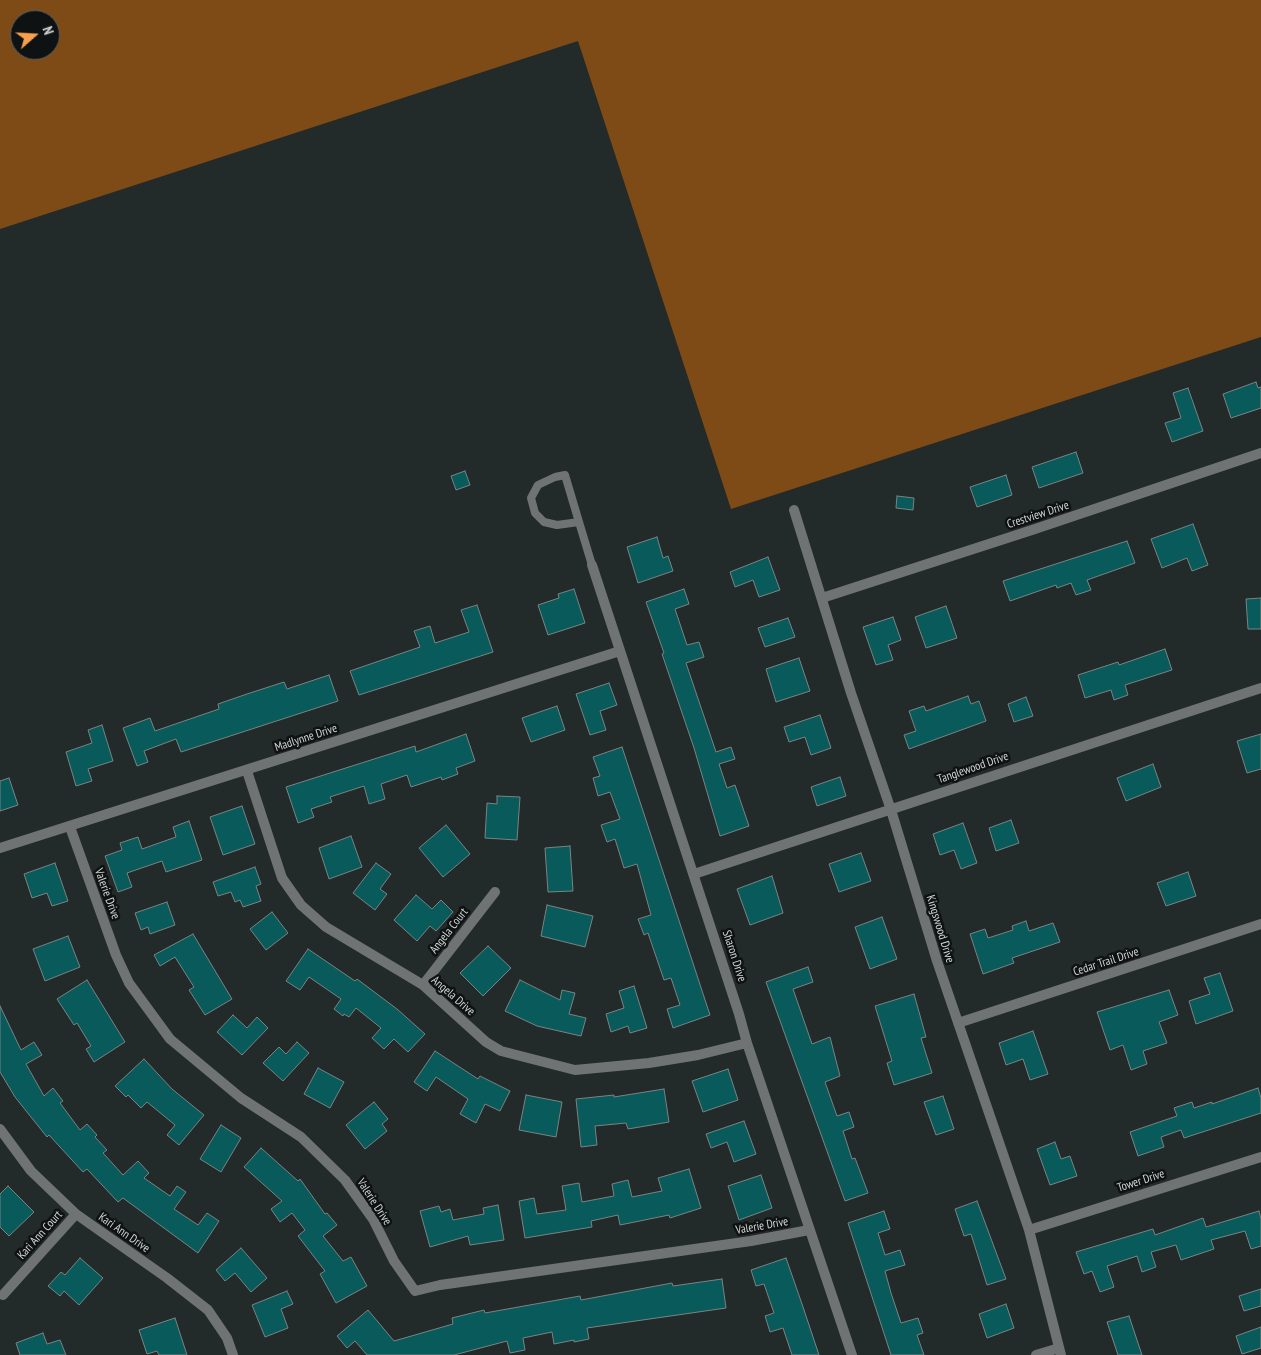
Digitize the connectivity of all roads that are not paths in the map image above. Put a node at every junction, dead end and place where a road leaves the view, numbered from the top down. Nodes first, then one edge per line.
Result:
1 (1261, 453) edge
2 (794, 510) dead end
3 (579, 522) junction
4 (592, 564) joint
5 (822, 598) junction
6 (620, 651) junction
7 (1261, 688) edge
8 (247, 771) junction
9 (891, 810) junction
10 (70, 827) junction
11 (0, 848) edge
12 (694, 874) junction
13 (495, 892) dead end
14 (1261, 924) edge
15 (423, 986) junction
16 (958, 1023) junction
17 (747, 1044) junction
18 (0, 1129) edge
19 (1261, 1157) edge
20 (76, 1214) junction
21 (809, 1230) junction
22 (1029, 1230) junction
23 (3, 1295) dead end
24 (1060, 1351) edge
25 (234, 1355) edge
26 (852, 1355) edge
27 (1036, 1355) edge

1 - 5 street, Crestview Drive
2 - 5 street, Kingswood Drive
3 - 3 lane
3 - 4 lane
4 - 6 street, Sharon Drive
5 - 9 street, Kingswood Drive
6 - 8 street, Madlynne Drive
6 - 12 street, Sharon Drive
7 - 9 street, Tanglewood Drive
8 - 10 street, Madlynne Drive
8 - 15 street, Angela Drive
9 - 12 street, Tanglewood Drive
9 - 16 street, Kingswood Drive
10 - 11 street, Madlynne Drive
10 - 21 street, Valerie Drive
12 - 17 street, Sharon Drive
13 - 15 street, Angela Court
14 - 16 street, Cedar Trail Drive
15 - 17 street, Angela Drive
16 - 22 street, Kingswood Drive
17 - 21 street, Sharon Drive
18 - 20 street, Kari Ann Drive
19 - 22 street, Tower Drive
20 - 23 street, Kari Ann Court
20 - 25 street, Kari Ann Drive
21 - 26 street, Sharon Drive
22 - 24 street, Kingswood Drive
24 - 27 street

